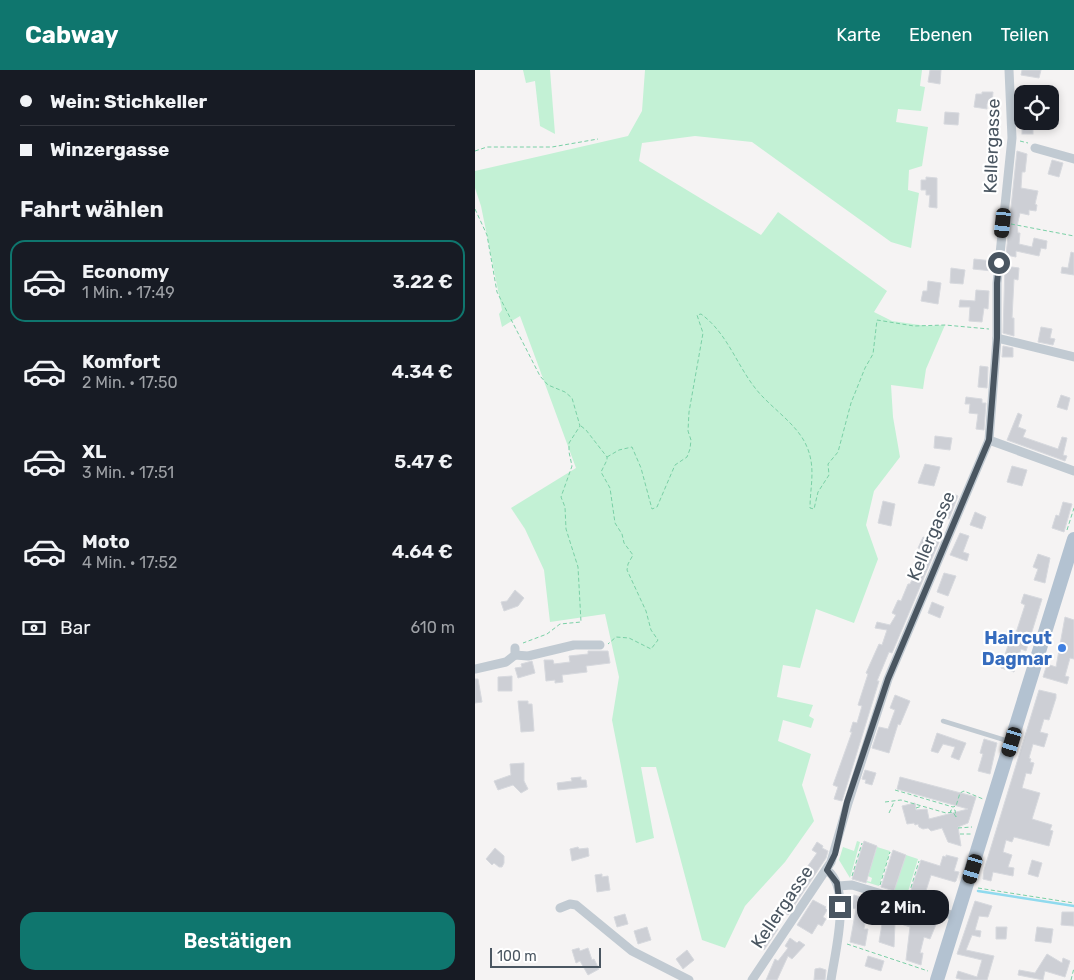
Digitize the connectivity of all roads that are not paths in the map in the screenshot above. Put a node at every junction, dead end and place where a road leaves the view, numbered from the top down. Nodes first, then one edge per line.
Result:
1 (1009, 70) edge
2 (1035, 148) road end
3 (1074, 159) edge
4 (997, 334) junction
5 (1074, 357) edge
6 (989, 440) junction
7 (1074, 471) edge
8 (1074, 539) edge
9 (600, 644) road end
10 (475, 669) edge
11 (943, 721) dead end
12 (1012, 742) junction
13 (827, 870) junction
14 (838, 886) junction
15 (560, 908) dead end
16 (958, 917) junction
17 (934, 976) edge
18 (689, 980) edge
19 (752, 980) edge
20 (831, 980) edge

1 - 4 street, Kellergasse
2 - 3 street
4 - 5 street
4 - 6 street, Kellergasse
6 - 7 street
6 - 13 street, Kellergasse
8 - 12 main road
9 - 10 street
11 - 12 lane
12 - 16 main road
13 - 14 street
13 - 19 street, Kellergasse
14 - 16 street
14 - 20 street
15 - 18 street
16 - 17 main road

